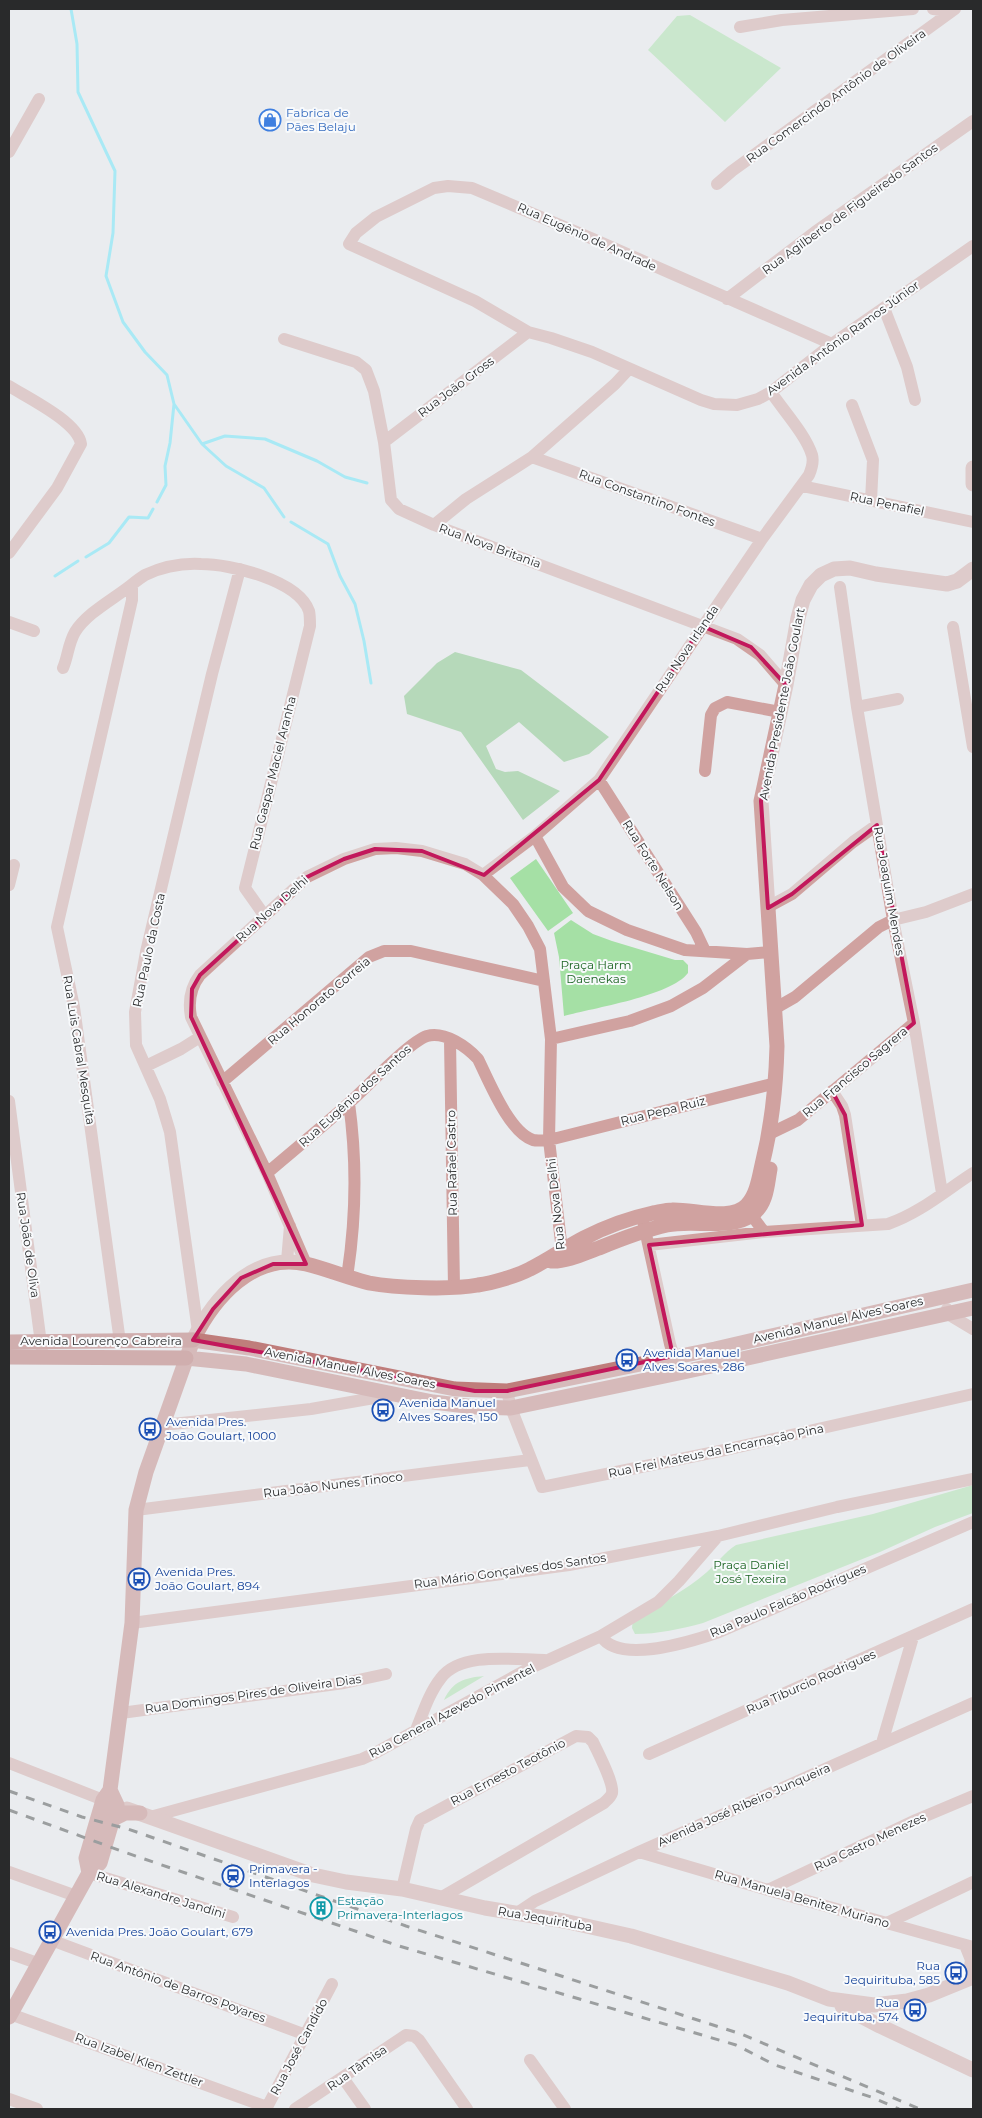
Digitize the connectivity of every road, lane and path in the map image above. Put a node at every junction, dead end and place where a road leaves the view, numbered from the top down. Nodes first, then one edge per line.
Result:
1 (913, 9) edge
2 (933, 9) edge
3 (954, 10) edge
4 (740, 27) dead end
5 (39, 99) dead end
6 (973, 121) edge
7 (9, 152) edge
8 (717, 184) dead end
9 (349, 244) joint
10 (973, 246) edge
11 (727, 299) junction
12 (884, 308) junction
13 (528, 332) junction
14 (284, 339) dead end
15 (832, 344) junction
16 (629, 368) junction
17 (11, 392) edge
18 (771, 392) junction
19 (915, 400) dead end
20 (852, 405) dead end
21 (384, 442) junction
22 (532, 457) junction
23 (973, 468) edge
24 (973, 484) edge
25 (802, 486) junction
26 (871, 501) junction
27 (973, 522) edge
28 (434, 525) junction
29 (762, 538) junction
30 (9, 554) edge
31 (240, 569) junction
32 (972, 572) edge
33 (132, 585) junction
34 (840, 587) dead end
35 (9, 622) edge
36 (702, 626) junction
37 (953, 627) dead end
38 (34, 631) dead end
39 (63, 668) dead end
40 (786, 685) junction
41 (898, 699) dead end
42 (857, 707) junction
43 (780, 712) junction
44 (972, 726) edge
45 (973, 746) edge
46 (705, 771) dead end
47 (599, 780) junction
48 (878, 825) junction
49 (535, 836) junction
50 (14, 865) dead end
51 (483, 875) junction
52 (9, 885) edge
53 (973, 894) edge
54 (768, 907) junction
55 (264, 915) junction
56 (893, 920) junction
57 (704, 951) junction
58 (770, 952) junction
59 (747, 954) junction
60 (544, 981) junction
61 (774, 1009) junction
62 (914, 1023) junction
63 (200, 1037) junction
64 (551, 1039) junction
65 (450, 1040) junction
66 (146, 1066) junction
67 (222, 1082) junction
68 (776, 1083) junction
69 (832, 1091) junction
70 (9, 1101) edge
71 (350, 1103) junction
72 (771, 1128) junction
73 (549, 1140) junction
74 (267, 1173) junction
75 (973, 1173) edge
76 (942, 1193) junction
77 (749, 1211) junction
78 (290, 1223) junction
79 (644, 1223) junction
80 (862, 1225) junction
81 (764, 1232) junction
82 (649, 1245) junction
83 (562, 1255) junction
84 (287, 1262) junction
85 (306, 1264) junction
86 (347, 1278) junction
87 (454, 1287) junction
88 (973, 1290) edge
89 (944, 1296) junction
90 (973, 1308) edge
91 (948, 1314) junction
92 (973, 1329) edge
93 (196, 1336) junction
94 (9, 1342) edge
95 (42, 1342) junction
96 (120, 1342) junction
97 (673, 1356) junction
98 (9, 1358) edge
99 (43, 1358) junction
100 (186, 1358) junction
101 (680, 1374) junction
102 (506, 1391) junction
103 (395, 1394) junction
104 (973, 1394) edge
105 (511, 1408) junction
106 (163, 1425) junction
107 (530, 1460) junction
108 (973, 1478) edge
109 (136, 1510) junction
110 (973, 1522) edge
111 (718, 1536) junction
112 (973, 1609) edge
113 (132, 1623) junction
114 (601, 1636) junction
115 (913, 1637) junction
116 (548, 1660) junction
117 (386, 1674) dead end
118 (973, 1702) edge
119 (121, 1713) junction
120 (416, 1730) junction
121 (882, 1743) junction
122 (648, 1754) dead end
123 (9, 1763) edge
124 (973, 1796) edge
125 (111, 1803) junction
126 (145, 1815) junction
127 (640, 1852) junction
128 (9, 1872) edge
129 (89, 1873) junction
130 (973, 1882) edge
131 (402, 1889) junction
132 (768, 1890) junction
133 (76, 1896) junction
134 (442, 1897) junction
135 (517, 1913) junction
136 (233, 1916) dead end
137 (887, 1923) junction
138 (51, 1940) junction
139 (969, 1946) edge
140 (9, 1953) edge
141 (37, 1963) junction
142 (971, 1978) edge
143 (332, 1984) dead end
144 (829, 1999) junction
145 (874, 2006) junction
146 (9, 2015) edge
147 (880, 2026) junction
148 (306, 2035) junction
149 (530, 2060) dead end
150 (973, 2070) edge
151 (343, 2078) junction
152 (9, 2100) edge
153 (267, 2108) edge
154 (37, 2109) edge
155 (295, 2109) edge
156 (365, 2109) edge
157 (467, 2109) edge
158 (565, 2109) edge

1 - 4 street
2 - 3 street
3 - 8 street, Rua Comercindo Antônio de Oliveira
5 - 7 street
6 - 11 street, Rua Agilberto de Figueiredo Santos
9 - 11 street, Rua Eugênio de Andrade
9 - 13 street, Avenida Antônio Ramos Júnior
10 - 12 street, Avenida Antônio Ramos Júnior
11 - 15 street, Rua Eugênio de Andrade
12 - 15 street, Avenida Antônio Ramos Júnior
12 - 19 street
13 - 16 street, Avenida Antônio Ramos Júnior
13 - 21 street, Rua João Gross
14 - 21 street, Rua Nova Britania
15 - 18 street, Avenida Antônio Ramos Júnior
16 - 18 street, Avenida Antônio Ramos Júnior
16 - 22 street
17 - 30 street
18 - 25 street, Rua Nova Irlanda
20 - 26 street
21 - 28 street, Rua Nova Britania
22 - 28 street
22 - 29 street, Rua Constantino Fontes
23 - 24 street
25 - 26 street, Rua Penafiel
25 - 29 street, Rua Nova Irlanda
26 - 27 street, Rua Penafiel
28 - 36 street, Rua Nova Britania
29 - 36 street, Rua Nova Irlanda
31 - 33 street
31 - 55 street, Rua Gaspar Maciel Aranha
31 - 66 street, Rua Paulo da Costa
32 - 40 street, Avenida Presidente João Goulart
33 - 39 street
33 - 96 street, Rua Luis Cabral Mesquita
34 - 42 street, Rua Joaquim Mendes
35 - 38 street
36 - 40 street, Rua Nova Britania
36 - 47 street, Rua Nova Irlanda
37 - 44 street
40 - 43 street, Avenida Presidente João Goulart
41 - 42 street
42 - 48 street, Rua Joaquim Mendes
43 - 46 street
43 - 54 street, Avenida Presidente João Goulart
44 - 45 street
47 - 49 street, Rua Nova Irlanda
47 - 57 street, Rua Forte Nelson
48 - 54 street
48 - 56 street, Rua Joaquim Mendes
49 - 51 street, Rua Nova Irlanda
49 - 57 street
50 - 52 street
51 - 55 street, Rua Nova Delhi
51 - 60 street, Rua Nova Delhi
53 - 56 street
54 - 58 street, Avenida Presidente João Goulart
55 - 63 street, Rua Nova Delhi
56 - 61 street
56 - 62 street, Rua Joaquim Mendes
57 - 59 street
58 - 59 street
58 - 61 street, Avenida Presidente João Goulart
59 - 64 street
60 - 64 street, Rua Nova Delhi
60 - 67 street, Rua Honorato Correia
61 - 68 street, Avenida Presidente João Goulart
62 - 69 street, Rua Francisco Sagrera
62 - 76 street, Rua Joaquim Mendes
63 - 66 street
63 - 67 street, Rua Nova Delhi
64 - 73 street, Rua Nova Delhi
65 - 71 street, Rua Eugênio dos Santos
65 - 73 street, Rua Eugênio dos Santos
65 - 87 street, Rua Rafael Castro
66 - 93 street, Rua Paulo da Costa
67 - 74 street, Rua Nova Delhi
68 - 72 street, Avenida Presidente João Goulart
68 - 73 street, Rua Pepa Ruiz
69 - 72 street, Rua Francisco Sagrera
69 - 80 street
70 - 95 street, Rua João de Oliva
71 - 74 street, Rua Eugênio dos Santos
71 - 86 street
72 - 77 street, Avenida Presidente João Goulart
73 - 83 street, Rua Nova Delhi
74 - 78 street, Rua Nova Delhi
75 - 76 street
76 - 80 street
77 - 79 street
77 - 81 street
78 - 84 street, Rua Nova Delhi
78 - 85 street, Rua Nova Delhi
79 - 82 street
79 - 83 street
80 - 81 street
81 - 82 street
82 - 97 street
83 - 87 street
84 - 85 street
84 - 93 street
85 - 86 street
86 - 87 street
88 - 89 main road, Avenida Manuel Alves Soares
89 - 91 street
89 - 97 main road, Avenida Manuel Alves Soares
90 - 91 main road, Avenida Manuel Alves Soares
91 - 92 street
91 - 101 main road, Avenida Manuel Alves Soares
93 - 96 main road, Avenida Lourenço Cabreira
93 - 100 main road
93 - 102 main road, Avenida Manuel Alves Soares
94 - 95 main road, Avenida Lourenço Cabreira
95 - 96 main road, Avenida Lourenço Cabreira
95 - 99 street, Rua João de Oliva
97 - 101 street
97 - 102 main road, Avenida Manuel Alves Soares
98 - 99 main road, Avenida Lourenço Cabreira
99 - 100 main road, Avenida Lourenço Cabreira
100 - 103 main road, Avenida Manuel Alves Soares
100 - 106 main road
101 - 105 main road, Avenida Manuel Alves Soares
102 - 105 street
103 - 105 main road, Avenida Manuel Alves Soares
103 - 106 street
104 - 107 street, Rua Frei Mateus da Encarnação Pina
105 - 107 street, Rua Frei Mateus da Encarnação Pina
106 - 109 main road
107 - 109 street, Rua João Nunes Tinoco
108 - 111 street, Rua Mário Gonçalves dos Santos
109 - 113 main road
110 - 114 street, Rua Paulo Falcão Rodrigues
111 - 113 street, Rua Mário Gonçalves dos Santos
111 - 114 street, Rua General Azevedo Pimentel
112 - 115 street, Rua Tiburcio Rodrigues
113 - 119 main road
114 - 116 street, Rua General Azevedo Pimentel
115 - 121 street
115 - 122 street, Rua Tiburcio Rodrigues
116 - 120 street, Rua General Azevedo Pimentel
116 - 120 street
117 - 119 street, Rua Domingos Pires de Oliveira Dias
118 - 121 street, Avenida José Ribeiro Junqueira
119 - 125 main road
120 - 126 street, Rua General Azevedo Pimentel
121 - 127 street, Avenida José Ribeiro Junqueira
123 - 125 street
124 - 132 street, Rua Castro Menezes
125 - 126 main road
125 - 129 main road
125 - 129 main road
126 - 131 street, Rua Jequirituba
127 - 132 street, Rua Manuela Benitez Muriano
127 - 135 street, Avenida José Ribeiro Junqueira
128 - 133 street
129 - 133 main road
129 - 136 street, Rua Alexandre Jandini
130 - 137 street
131 - 134 street, Rua Jequirituba
131 - 134 street, Rua Ernesto Teotônio
132 - 137 street, Rua Manuela Benitez Muriano
133 - 138 main road
134 - 135 street, Rua Jequirituba
135 - 144 street, Rua Jequirituba
137 - 139 street, Rua Manuela Benitez Muriano
138 - 141 main road
138 - 148 street, Rua Antônio de Barros Poyares
139 - 142 street, Rua Manuela Benitez Muriano
140 - 141 street
141 - 146 main road
142 - 145 street, Rua Jequirituba
143 - 148 street, Rua José Candido
144 - 145 street, Rua Jequirituba
144 - 147 street
145 - 147 street
146 - 153 street, Rua Izabel Klen Zettler
147 - 150 street
148 - 153 street, Rua José Candido
149 - 158 street
151 - 155 street, Rua Tâmisa
151 - 156 street
151 - 157 street, Rua Tâmisa
152 - 154 street

